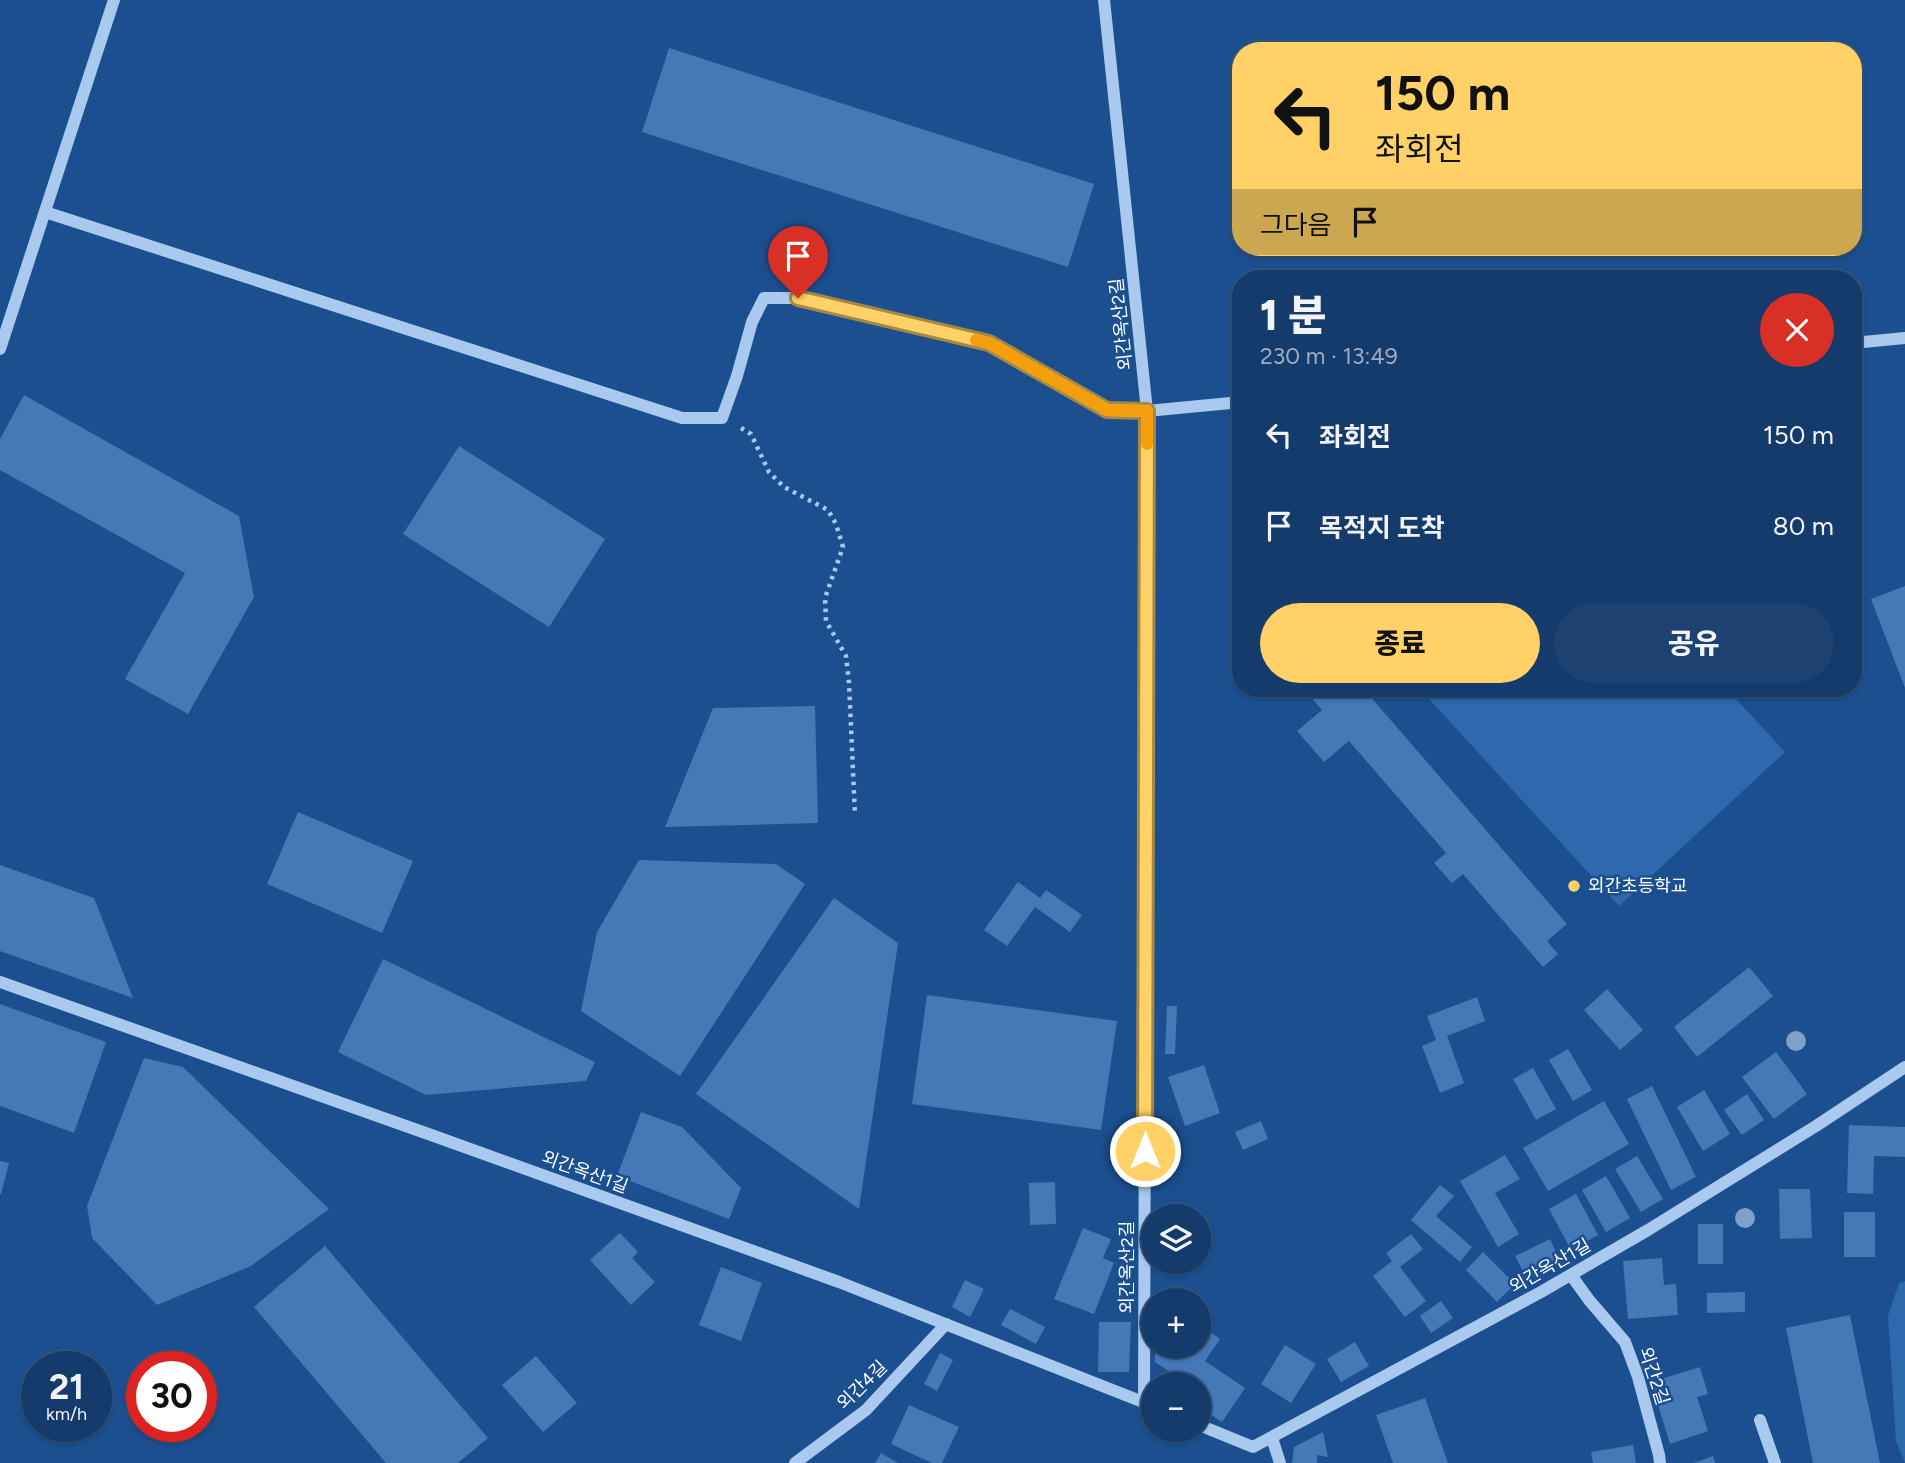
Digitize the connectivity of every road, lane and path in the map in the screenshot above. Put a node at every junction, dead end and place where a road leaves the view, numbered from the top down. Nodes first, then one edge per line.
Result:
1 (114, 0) edge
2 (1104, 0) edge
3 (45, 212) junction
4 (1905, 338) edge
5 (1862, 342) edge
6 (0, 349) edge
7 (1232, 403) edge
8 (1147, 411) junction
9 (722, 418) junction
10 (855, 815) dead end
11 (0, 982) edge
12 (1905, 1067) edge
13 (1571, 1275) junction
14 (946, 1324) junction
15 (1149, 1372) edge
16 (1141, 1401) edge
17 (1760, 1420) dead end
18 (1211, 1430) edge
19 (1272, 1438) junction
20 (795, 1463) edge
21 (1280, 1463) edge
22 (1660, 1463) edge
23 (1775, 1463) edge

1 - 3 street
2 - 8 street, 외간옥산2길
3 - 6 street
3 - 9 street
4 - 5 street
7 - 8 street
8 - 9 street
8 - 15 street, 외간옥산2길
9 - 10 path
11 - 14 street, 외간옥산1길
12 - 13 street, 외간옥산1길
13 - 19 street, 외간옥산1길
13 - 22 street, 외간2길
14 - 16 street, 외간옥산1길
14 - 20 street, 외간4길
17 - 23 street
18 - 19 street, 외간옥산1길
19 - 21 street

